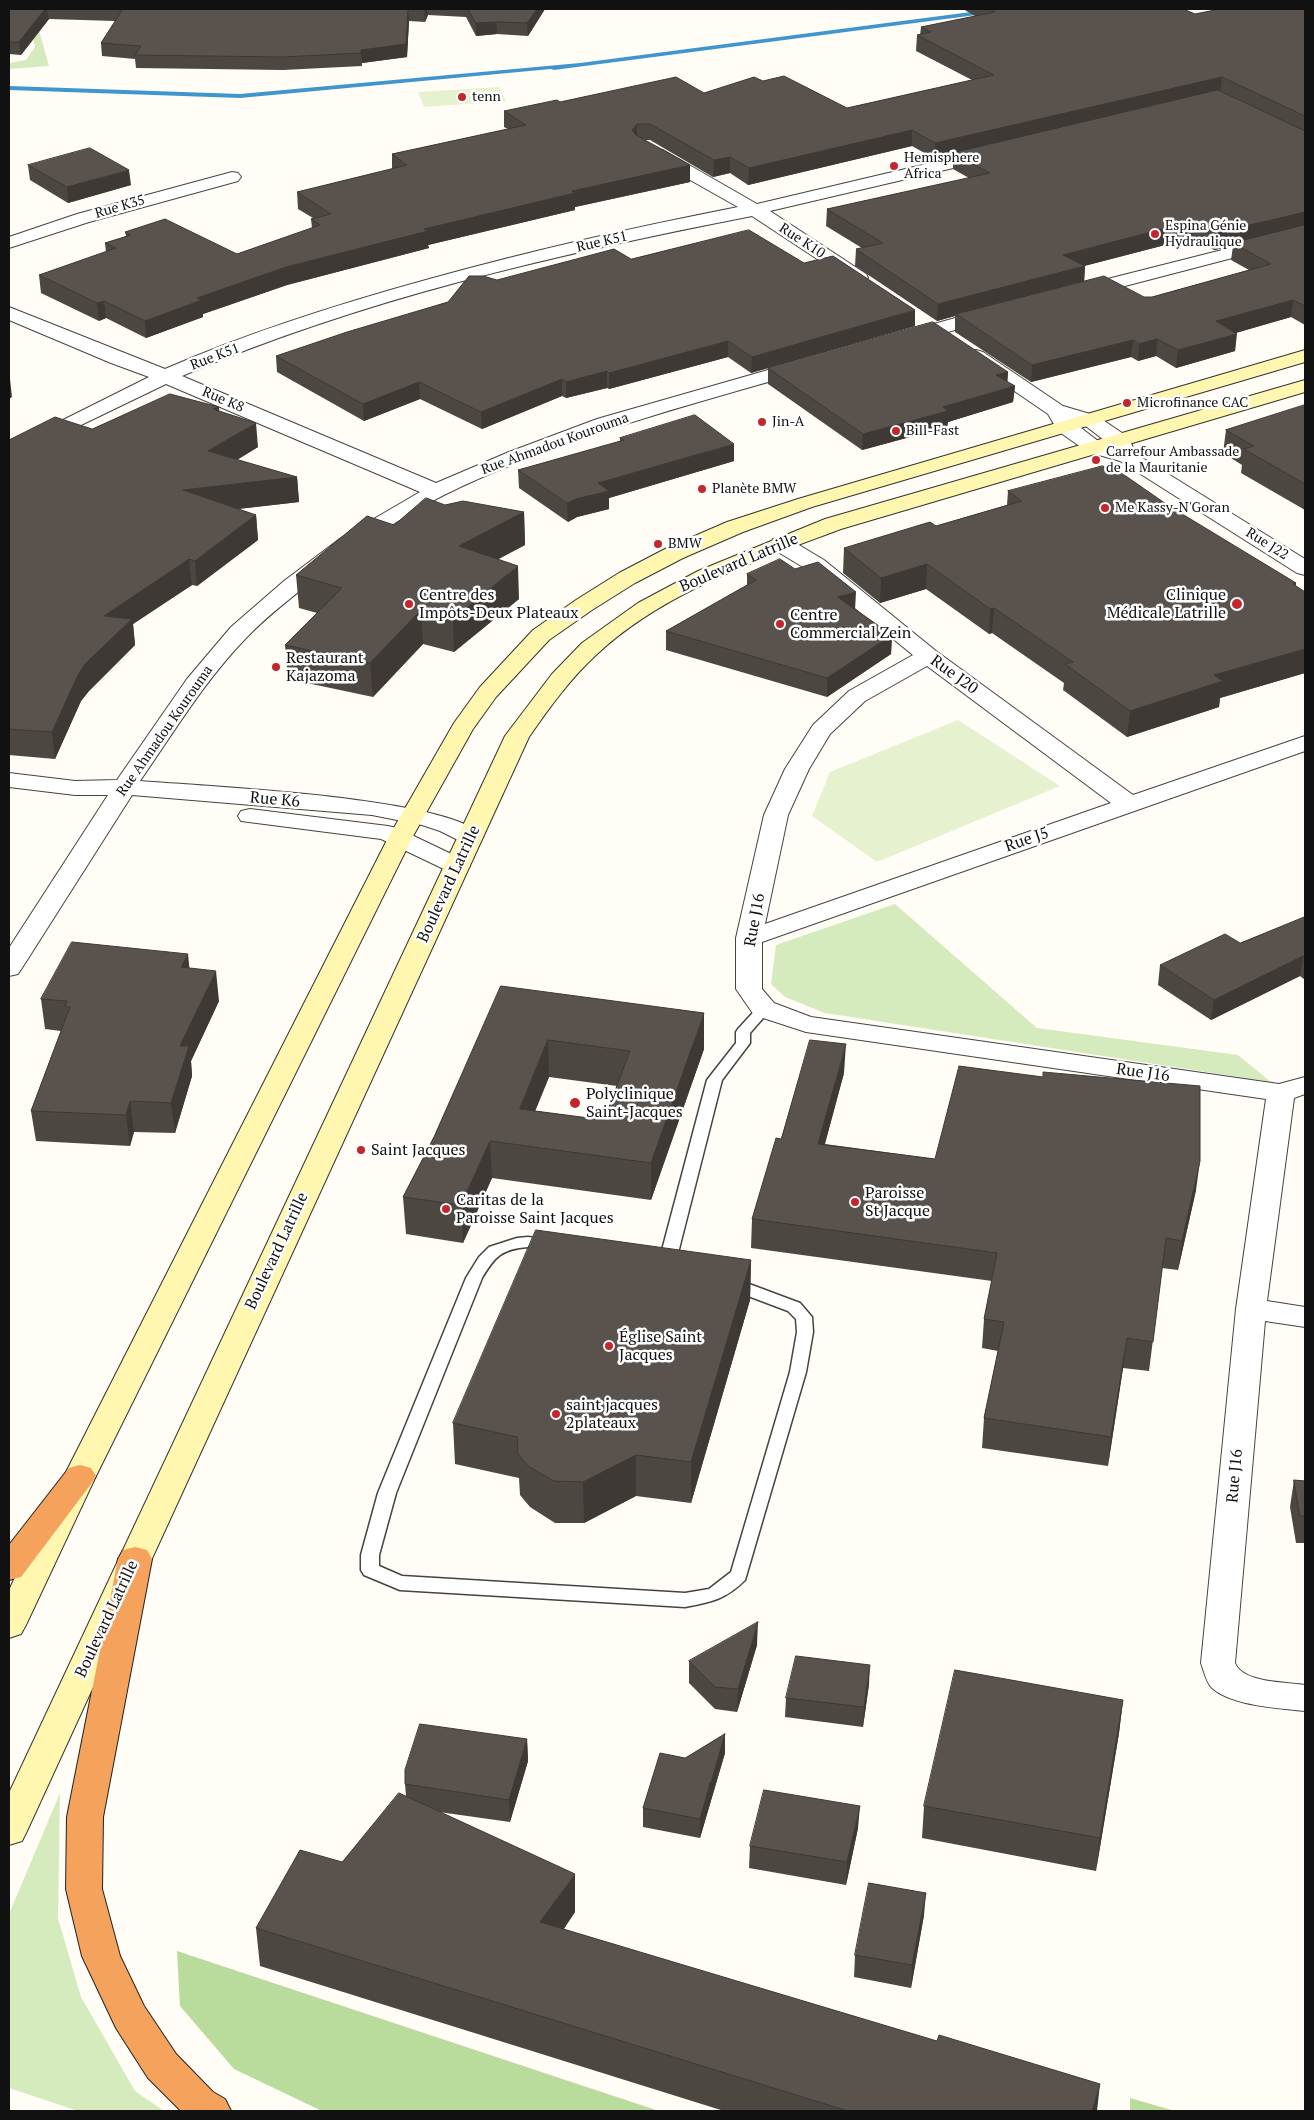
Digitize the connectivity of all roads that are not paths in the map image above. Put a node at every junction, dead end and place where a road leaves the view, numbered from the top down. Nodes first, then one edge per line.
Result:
1 (643, 146) edge
2 (1002, 151) edge
3 (232, 177) dead end
4 (754, 210) junction
5 (1305, 234) edge
6 (9, 243) edge
7 (878, 291) edge
8 (1059, 297) edge
9 (1011, 309) edge
10 (9, 313) edge
11 (927, 323) junction
12 (887, 343) edge
13 (1305, 356) edge
14 (824, 360) edge
15 (165, 376) junction
16 (1305, 386) edge
17 (1061, 418) junction
18 (1090, 420) junction
19 (1095, 448) junction
20 (1124, 449) junction
21 (9, 455) edge
22 (436, 491) junction
23 (782, 544) junction
24 (1305, 568) edge
25 (928, 656) junction
26 (1305, 743) edge
27 (9, 780) edge
28 (120, 795) junction
29 (1129, 804) junction
30 (407, 827) junction
31 (471, 837) junction
32 (457, 866) junction
33 (748, 938) junction
34 (9, 968) edge
35 (764, 1009) junction
36 (1293, 1089) edge
37 (668, 1260) junction
38 (1251, 1309) junction
39 (1305, 1317) edge
40 (80, 1476) junction
41 (135, 1559) junction
42 (9, 1568) edge
43 (9, 1625) edge
44 (1305, 1698) edge
45 (9, 1831) edge
46 (211, 2111) edge

1 - 4 street, Rue K10
2 - 4 street, Rue K51
3 - 6 street, Rue K35
4 - 7 street, Rue K10
4 - 15 street, Rue K51
5 - 8 street
9 - 11 street
10 - 15 street, Rue K8
11 - 12 street
11 - 17 street
13 - 18 main road, Boulevard Latrille
14 - 22 street, Rue Ahmadou Kourouma
15 - 21 street, Rue K51
15 - 22 street, Rue K8
16 - 20 main road, Boulevard Latrille
17 - 18 main road, Boulevard Latrille
17 - 19 street
17 - 30 main road, Boulevard Latrille
18 - 20 street, Rue J22
19 - 20 main road, Boulevard Latrille
19 - 23 main road, Boulevard Latrille
20 - 24 street, Rue J22
22 - 28 street, Rue Ahmadou Kourouma
23 - 25 street, Rue J20
23 - 31 main road, Boulevard Latrille
25 - 29 street, Rue J20
25 - 33 street, Rue J16
26 - 29 street, Rue J5
27 - 28 street, Rue K6
28 - 30 street, Rue K6
28 - 34 street, Rue Ahmadou Kourouma
29 - 33 street, Rue J5
30 - 31 street, Rue K6
30 - 32 street, Rue K6
30 - 40 main road, Boulevard Latrille
31 - 32 main road, Boulevard Latrille
32 - 41 main road, Boulevard Latrille
33 - 35 street, Rue J16
35 - 36 street, Rue J16
35 - 37 lane
36 - 38 street, Rue J16
37 - 37 lane
38 - 39 street
38 - 44 street, Rue J16
40 - 42 highway
40 - 43 main road, Boulevard Latrille
41 - 45 main road, Boulevard Latrille
41 - 46 highway

